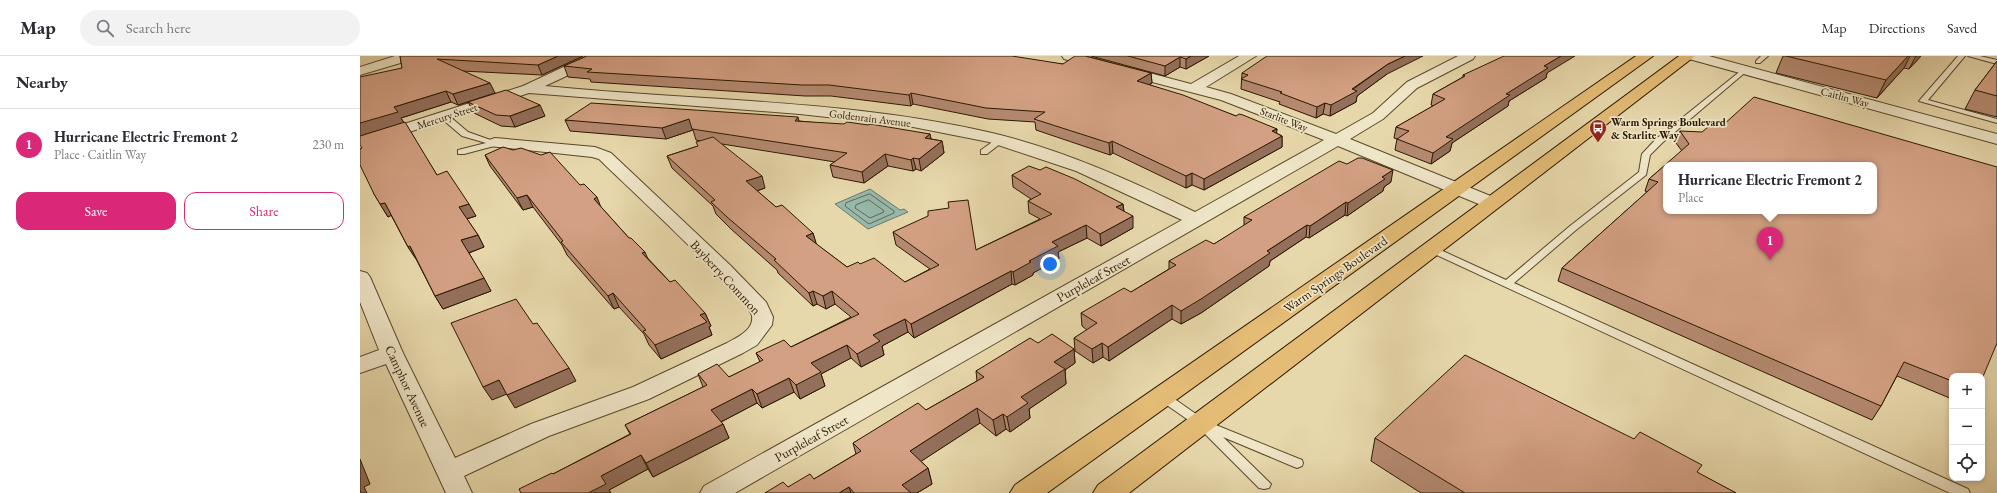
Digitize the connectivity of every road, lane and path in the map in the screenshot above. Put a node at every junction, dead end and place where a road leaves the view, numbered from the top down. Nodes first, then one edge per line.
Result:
1 (409, 56) edge
2 (598, 56) edge
3 (1069, 56) edge
4 (1249, 56) edge
5 (1468, 56) edge
6 (1646, 56) edge
7 (1688, 56) edge
8 (1694, 56) edge
9 (1765, 56) edge
10 (1962, 56) edge
11 (1971, 56) edge
12 (1758, 62) dead end
13 (1997, 62) edge
14 (1745, 70) junction
15 (360, 72) edge
16 (1194, 88) junction
17 (528, 89) junction
18 (445, 117) junction
19 (1997, 121) edge
20 (1997, 139) edge
21 (1001, 140) junction
22 (1337, 140) junction
23 (360, 143) edge
24 (495, 143) junction
25 (461, 152) dead end
26 (984, 152) dead end
27 (1455, 188) junction
28 (1492, 203) junction
29 (1196, 220) junction
30 (1431, 249) junction
31 (360, 277) edge
32 (1507, 284) junction
33 (392, 353) junction
34 (360, 365) edge
35 (1162, 396) junction
36 (1201, 422) junction
37 (1297, 463) dead end
38 (448, 472) junction
39 (1264, 484) dead end
40 (459, 493) edge
41 (713, 493) edge
42 (1025, 493) edge
43 (1108, 493) edge
44 (1962, 493) edge

1 - 15 street
2 - 17 street, Mercury Street
3 - 16 street, Starlite Way
4 - 16 street
5 - 22 street, Purpleleaf Street
6 - 27 main road, Warm Springs Boulevard
7 - 28 main road
8 - 14 street, Caitlin Way
9 - 12 lane
10 - 19 lane
11 - 13 lane
14 - 20 street, Caitlin Way
14 - 32 lane
16 - 22 street, Starlite Way
17 - 18 street, Mercury Street
17 - 21 street, Goldenrain Avenue
18 - 23 street, Mercury Street
18 - 24 lane, Bayberry Common
21 - 26 lane
21 - 29 street, Goldenrain Avenue
22 - 27 street, Starlite Way
22 - 29 street, Purpleleaf Street
24 - 25 lane
24 - 38 street, Bayberry Common
27 - 28 street, Starlite Way
27 - 35 main road, Warm Springs Boulevard
28 - 30 main road
29 - 41 street, Purpleleaf Street
30 - 32 lane
30 - 36 main road
31 - 33 street, Camphor Avenue
32 - 44 lane
33 - 34 street
33 - 38 street, Camphor Avenue
35 - 36 lane
35 - 42 main road, Warm Springs Boulevard
36 - 37 lane
36 - 39 lane
36 - 43 main road
38 - 40 street, Camphor Avenue

